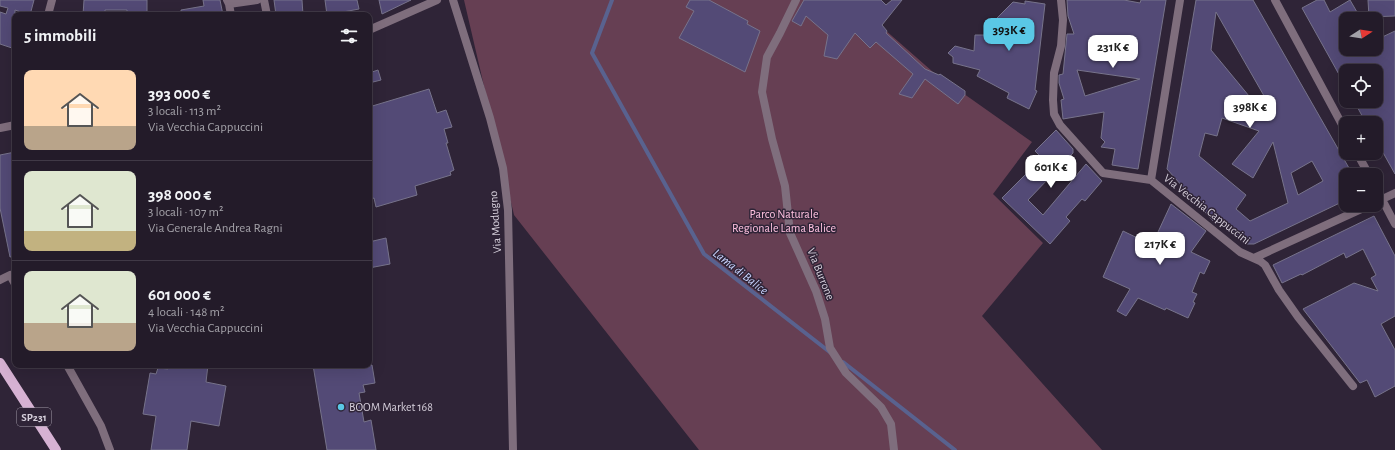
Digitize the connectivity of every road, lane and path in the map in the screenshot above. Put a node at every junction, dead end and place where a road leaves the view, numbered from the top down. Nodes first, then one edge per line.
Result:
1 (52, 0) edge
2 (257, 0) edge
3 (264, 0) edge
4 (437, 0) edge
5 (453, 0) edge
6 (796, 0) edge
7 (1061, 0) edge
8 (1180, 0) edge
9 (1275, 0) edge
10 (228, 2) edge
11 (49, 12) edge
12 (230, 12) edge
13 (266, 12) edge
14 (372, 29) edge
15 (1339, 119) edge
16 (12, 126) edge
17 (0, 128) edge
18 (1151, 180) junction
19 (1395, 193) edge
20 (1383, 199) edge
21 (1383, 207) edge
22 (1355, 212) edge
23 (1395, 224) edge
24 (1254, 258) junction
25 (12, 279) edge
26 (0, 280) edge
27 (0, 363) edge
28 (0, 368) edge
29 (69, 368) edge
30 (12, 383) junction
31 (1353, 386) dead end
32 (56, 450) edge
33 (110, 450) edge
34 (513, 450) edge
35 (894, 450) edge

1 - 11 street
2 - 10 street
3 - 13 street
4 - 14 street
5 - 34 street, Via Modugno
6 - 35 street, Via Burrone
7 - 18 street, Via Vecchia Cappuccini
8 - 18 street
9 - 15 street
10 - 12 street
16 - 17 street
18 - 24 street, Via Vecchia Cappuccini
19 - 20 street
21 - 23 street
22 - 24 street
24 - 31 street, Via Vecchia Cappuccini
25 - 26 street
27 - 30 main road, SP231
28 - 30 main road, SP231
29 - 33 street
30 - 32 main road, SP231

